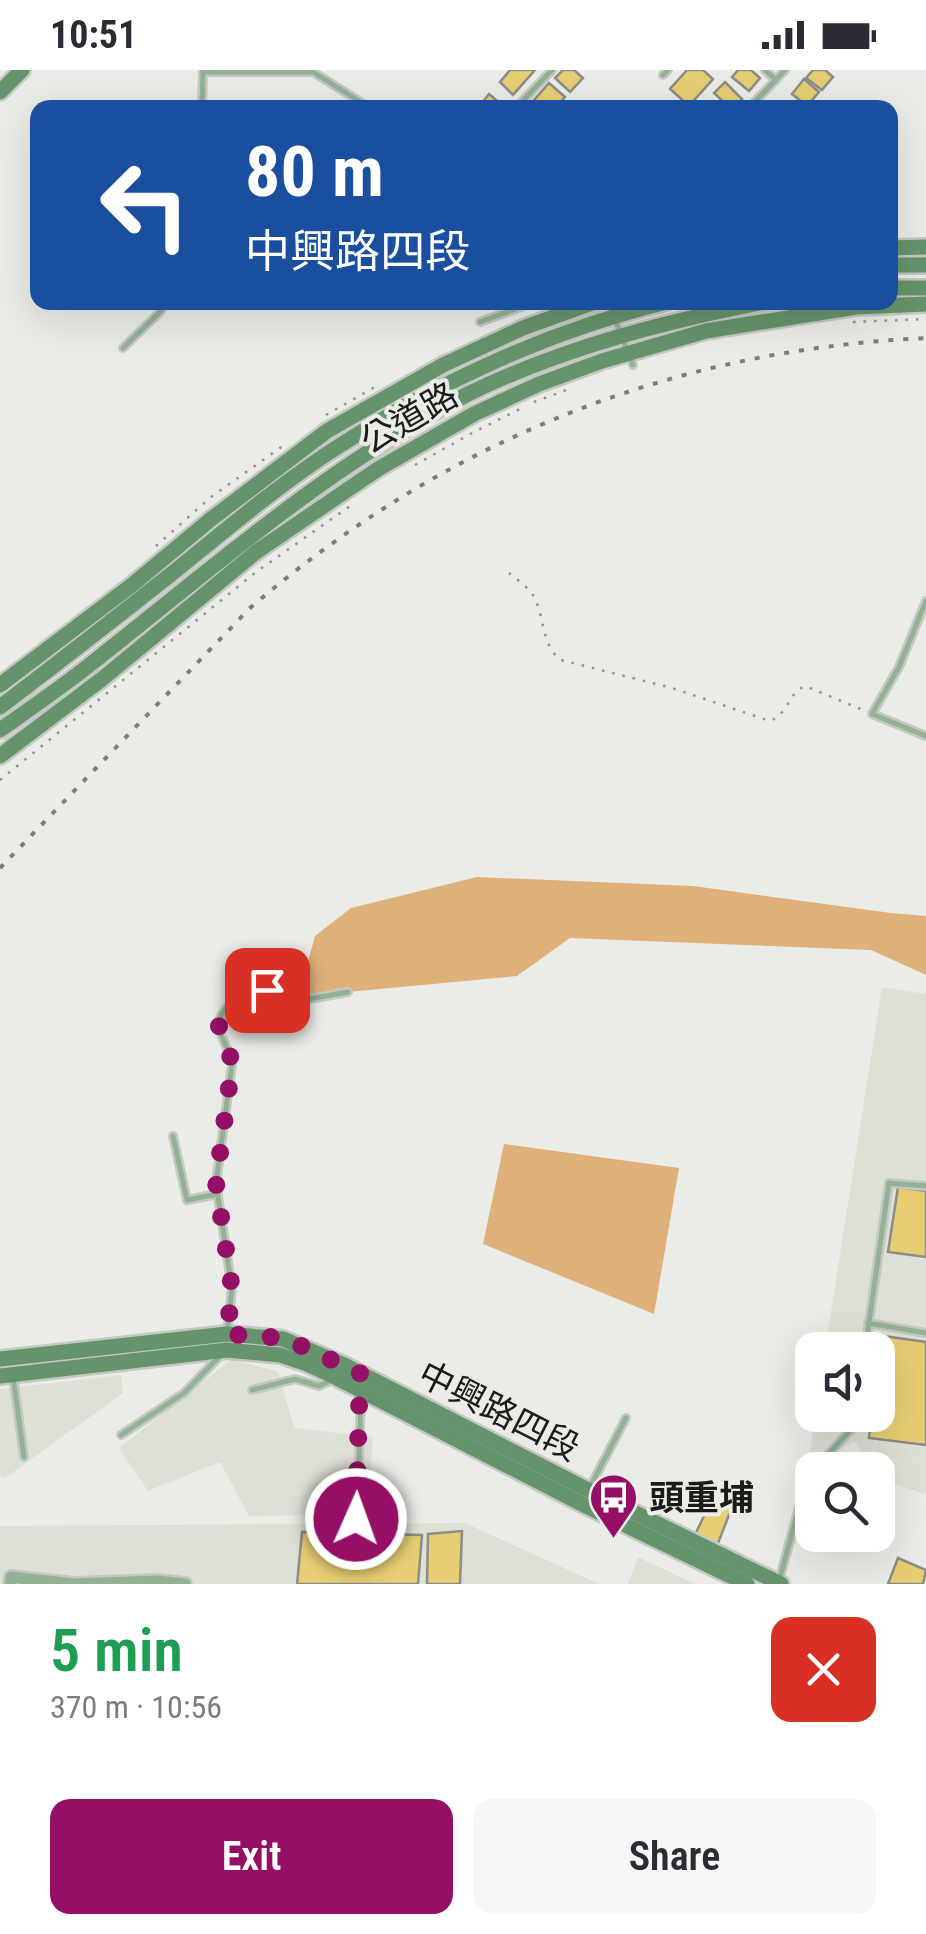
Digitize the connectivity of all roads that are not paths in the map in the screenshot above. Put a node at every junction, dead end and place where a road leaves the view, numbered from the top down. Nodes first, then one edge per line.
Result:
1 (552, 70) edge
2 (765, 70) edge
3 (784, 70) edge
4 (203, 71) edge
5 (16, 72) edge
6 (776, 80) junction
7 (0, 92) edge
8 (202, 100) edge
9 (357, 100) edge
10 (524, 100) edge
11 (757, 100) edge
12 (926, 247) edge
13 (898, 248) edge
14 (898, 265) edge
15 (926, 265) edge
16 (898, 288) edge
17 (926, 288) edge
18 (926, 304) edge
19 (898, 305) edge
20 (161, 310) edge
21 (512, 310) edge
22 (573, 310) edge
23 (613, 310) edge
24 (729, 310) edge
25 (835, 310) edge
26 (480, 322) dead end
27 (621, 334) junction
28 (123, 348) dead end
29 (631, 359) junction
30 (926, 601) edge
31 (0, 686) edge
32 (0, 707) edge
33 (0, 730) edge
34 (926, 736) edge
35 (0, 756) edge
36 (348, 992) dead end
37 (173, 1136) dead end
38 (926, 1186) edge
39 (218, 1194) junction
40 (868, 1323) junction
41 (867, 1332) edge
42 (926, 1333) edge
43 (227, 1342) junction
44 (5, 1358) edge
45 (341, 1371) junction
46 (360, 1373) junction
47 (6, 1376) edge
48 (252, 1390) dead end
49 (361, 1391) junction
50 (626, 1418) dead end
51 (849, 1432) edge
52 (121, 1435) dead end
53 (831, 1452) edge
54 (24, 1457) dead end
55 (586, 1498) junction
56 (356, 1519) dead end
57 (795, 1523) edge
58 (10, 1584) edge
59 (185, 1584) edge
60 (747, 1584) edge
61 (779, 1584) edge

1 - 10 lane
2 - 6 lane
3 - 6 lane
4 - 8 lane
4 - 9 lane
5 - 7 street
6 - 11 lane
12 - 13 street
14 - 15 street
16 - 17 street
18 - 19 street, 公道路
20 - 28 lane
21 - 26 lane
22 - 31 street, 公道路
23 - 27 lane
23 - 32 street, 公道路
24 - 27 street, 公道路
25 - 29 street, 公道路
27 - 29 lane
27 - 33 street, 公道路
29 - 35 street, 公道路
30 - 34 lane
36 - 39 lane
37 - 39 lane
38 - 40 lane
39 - 43 lane
40 - 41 lane
40 - 42 lane
43 - 44 street, 中興路四段
43 - 45 street, 中興路四段
43 - 47 street, 中興路四段
43 - 52 lane
44 - 47 lane
45 - 46 street, 中興路四段
45 - 48 lane
45 - 49 street, 中興路四段
46 - 49 lane
46 - 55 street, 中興路四段
47 - 54 lane
49 - 55 street, 中興路四段
49 - 56 lane
50 - 55 lane
51 - 53 lane
55 - 60 street, 中興路四段
55 - 61 street, 中興路四段
57 - 61 lane
58 - 59 street

